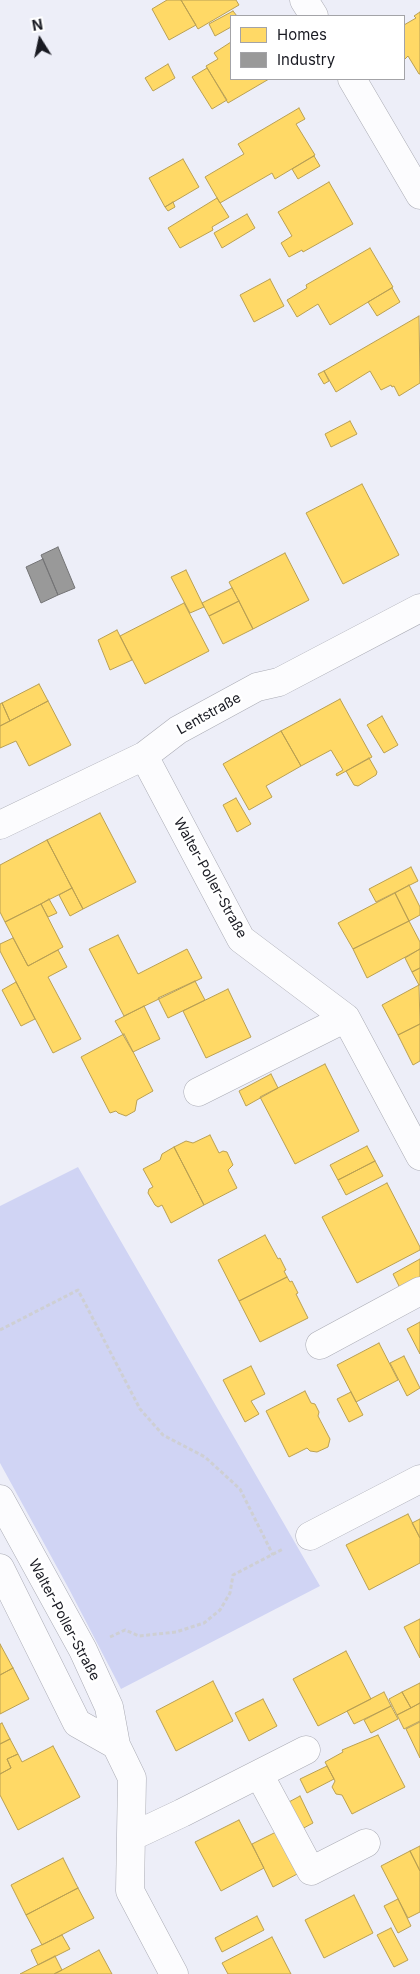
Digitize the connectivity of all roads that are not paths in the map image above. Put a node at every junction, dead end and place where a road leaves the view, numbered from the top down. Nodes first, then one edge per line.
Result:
1 (304, 0) edge
2 (313, 15) edge
3 (353, 80) edge
4 (420, 195) edge
5 (420, 608) edge
6 (144, 756) junction
7 (0, 825) edge
8 (346, 1018) junction
9 (198, 1092) dead end
10 (420, 1156) edge
11 (420, 1291) edge
12 (320, 1345) dead end
13 (420, 1479) edge
14 (0, 1499) edge
15 (310, 1536) road end
16 (0, 1568) edge
17 (116, 1745) junction
18 (306, 1750) dead end
19 (259, 1774) junction
20 (131, 1837) junction
21 (366, 1843) dead end
22 (174, 1974) edge

1 - 2 street
3 - 4 street
5 - 6 street, Lentstraße
6 - 7 street, Lentstraße
6 - 8 street, Walter-Poller-Straße
8 - 9 street
8 - 10 street, Walter-Poller-Straße
11 - 12 street
13 - 15 street
14 - 17 street, Walter-Poller-Straße
16 - 17 street
17 - 20 street, Walter-Poller-Straße
18 - 19 street
19 - 20 street
19 - 21 street
20 - 22 street, Walter-Poller-Straße

